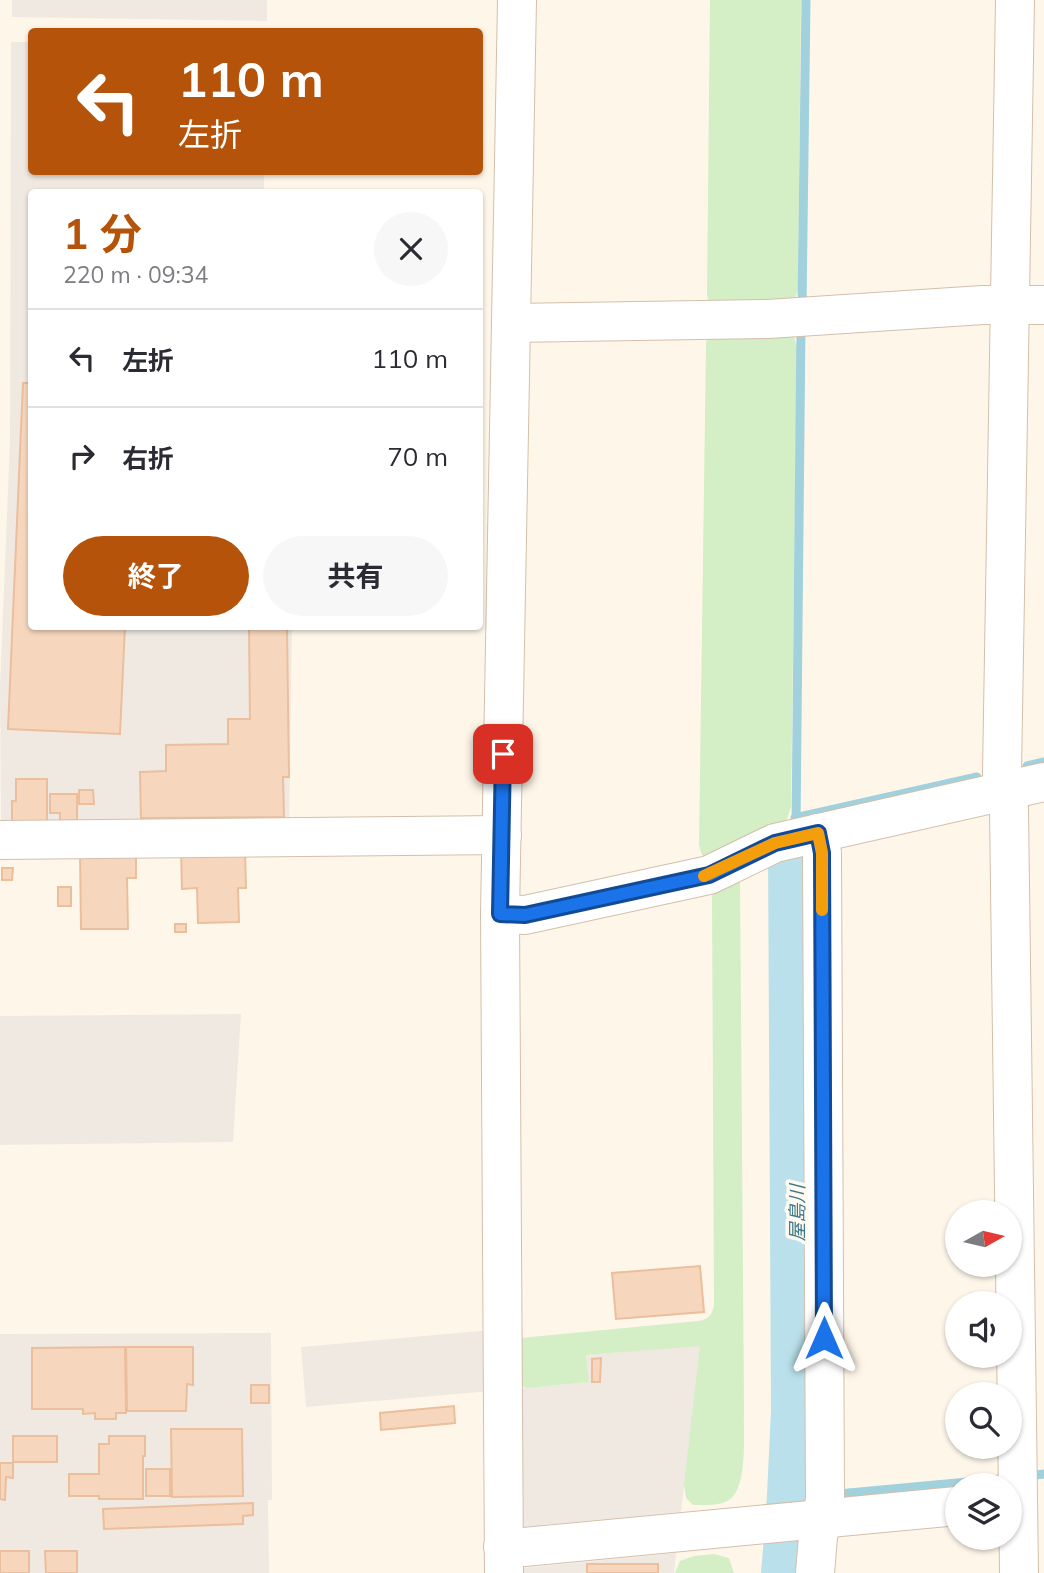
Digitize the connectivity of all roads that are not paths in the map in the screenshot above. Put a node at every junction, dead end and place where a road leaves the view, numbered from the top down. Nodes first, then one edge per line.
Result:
1 (517, 0) edge
2 (1015, 0) edge
3 (1027, 305) edge
4 (511, 323) junction
5 (1044, 782) edge
6 (1006, 791) junction
7 (818, 833) junction
8 (502, 835) junction
9 (0, 839) edge
10 (500, 914) junction
11 (1024, 1499) edge
12 (945, 1507) edge
13 (817, 1519) junction
14 (503, 1560) edge
15 (815, 1573) edge
16 (1019, 1573) edge

1 - 4 street
2 - 3 street
3 - 4 street
3 - 6 street
4 - 8 street
5 - 6 street
6 - 7 street
6 - 11 street
7 - 10 street
7 - 13 street
8 - 9 street
8 - 10 street
10 - 14 street
11 - 16 street
12 - 13 street
13 - 14 street
13 - 15 street

